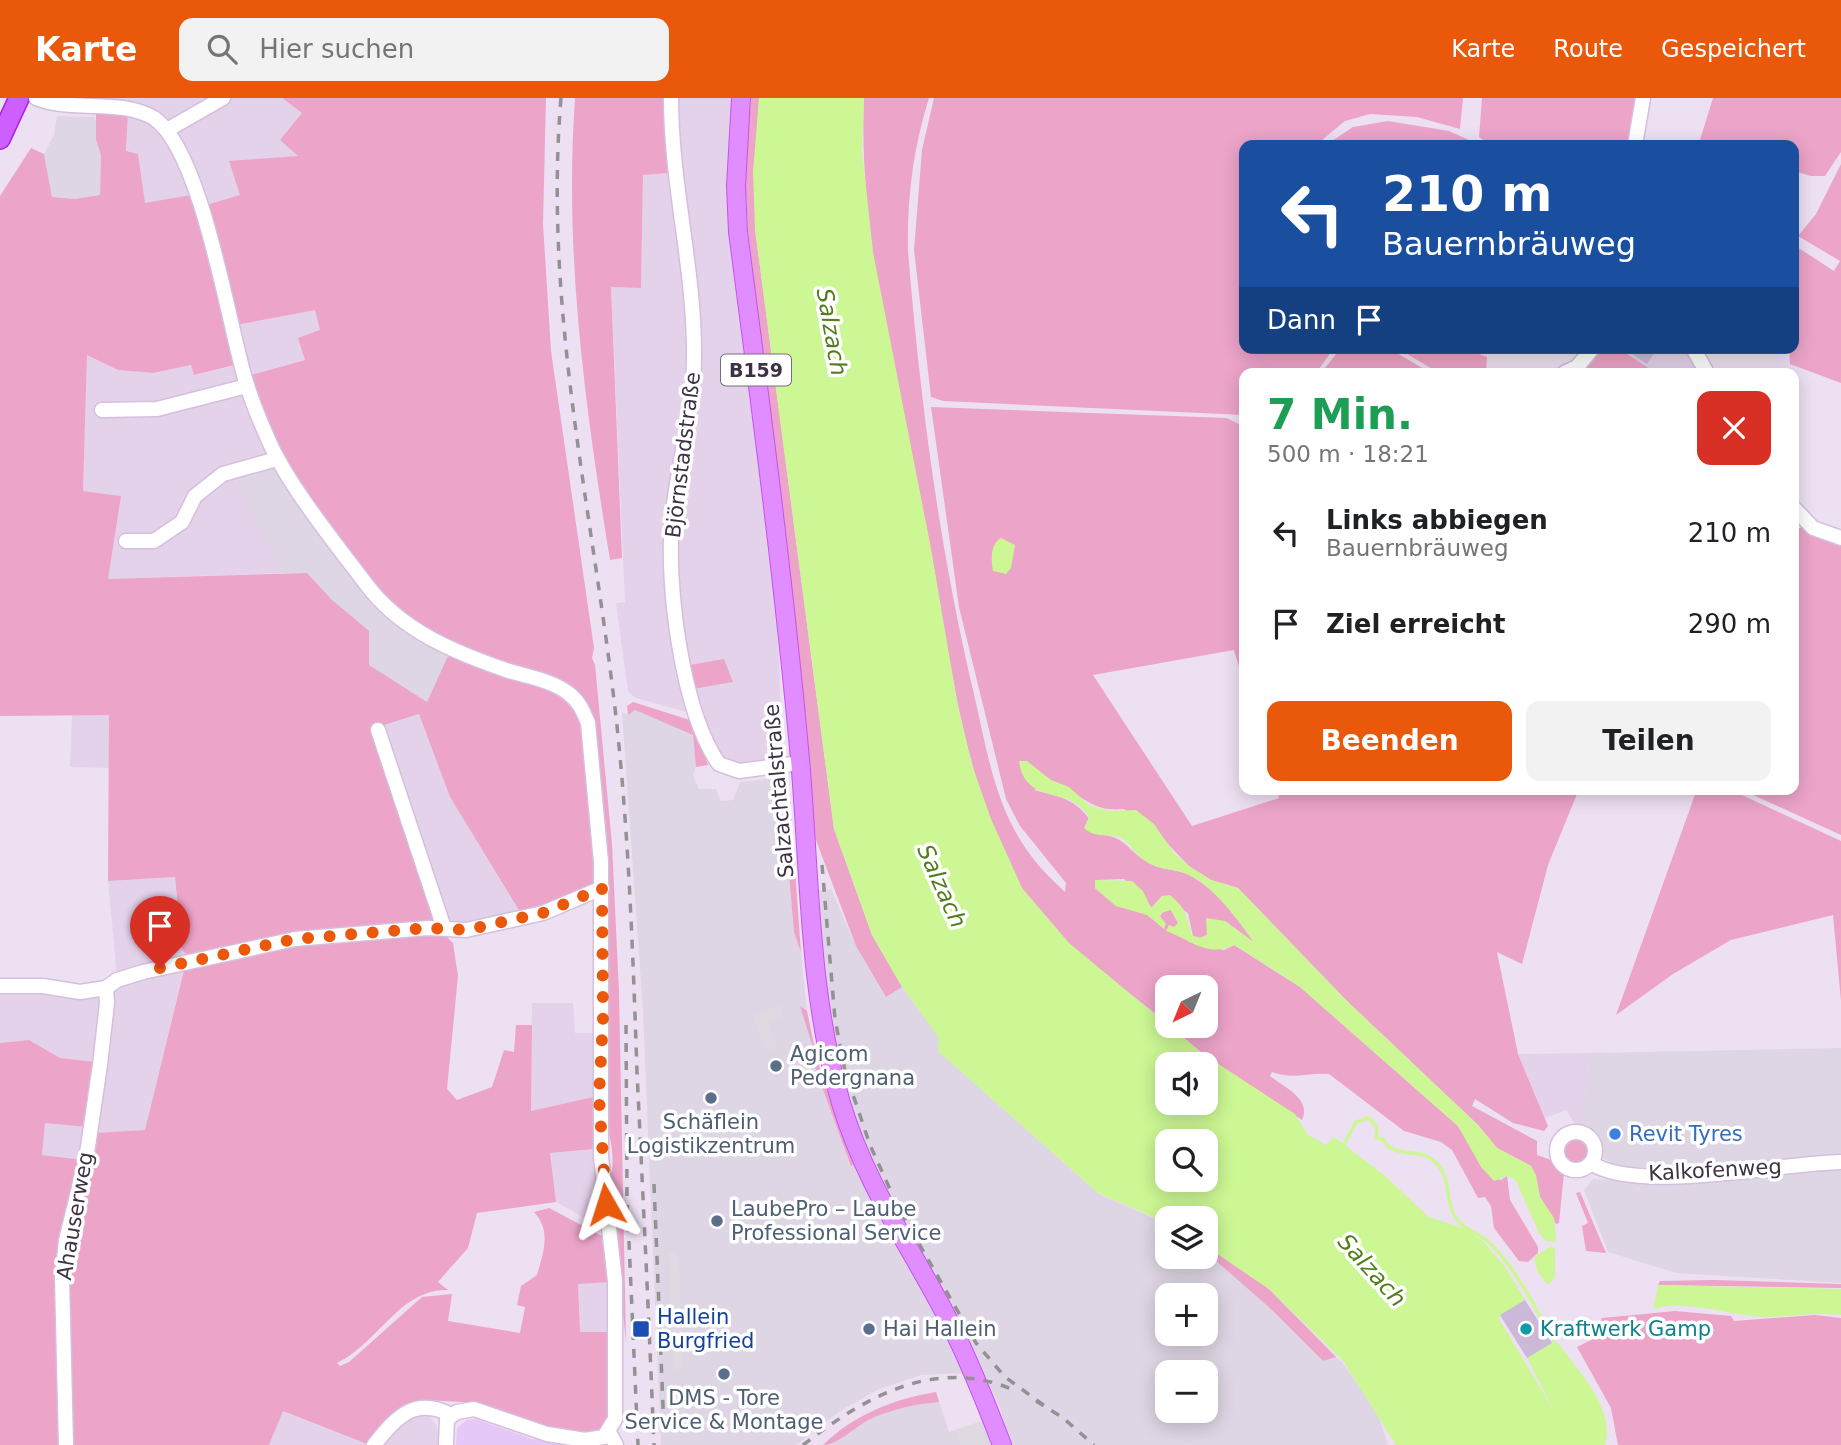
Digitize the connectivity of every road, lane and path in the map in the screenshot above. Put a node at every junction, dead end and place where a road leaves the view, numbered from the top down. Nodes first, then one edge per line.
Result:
1 (18, 98) edge
2 (36, 98) edge
3 (223, 98) edge
4 (671, 98) edge
5 (741, 98) edge
6 (1643, 98) edge
7 (167, 130) junction
8 (0, 139) edge
9 (1636, 140) edge
10 (1588, 354) edge
11 (1575, 368) edge
12 (247, 386) junction
13 (102, 410) dead end
14 (277, 459) junction
15 (1799, 513) edge
16 (1841, 538) edge
17 (127, 541) dead end
18 (378, 730) dead end
19 (800, 763) junction
20 (602, 888) junction
21 (444, 928) junction
22 (0, 986) edge
23 (106, 988) junction
24 (1841, 1162) edge
25 (1591, 1163) dead end
26 (451, 1415) junction
27 (613, 1438) edge
28 (446, 1443) edge
29 (66, 1445) edge
30 (374, 1445) edge
31 (1002, 1445) edge

1 - 8 highway
2 - 7 street
3 - 7 street
4 - 19 street, Björnstadstraße
5 - 19 main road, Salzachtalstraße / B159
6 - 9 street
7 - 12 street
10 - 11 street
12 - 13 street
12 - 14 street
14 - 17 street
14 - 20 street
15 - 16 street
18 - 21 street
19 - 31 main road, Salzachtalstraße / B159
20 - 21 street
20 - 27 street
21 - 23 street
22 - 23 street
23 - 29 street, Ahauserweg
24 - 25 street, Kalkofenweg
26 - 27 street
26 - 28 street
26 - 30 street

